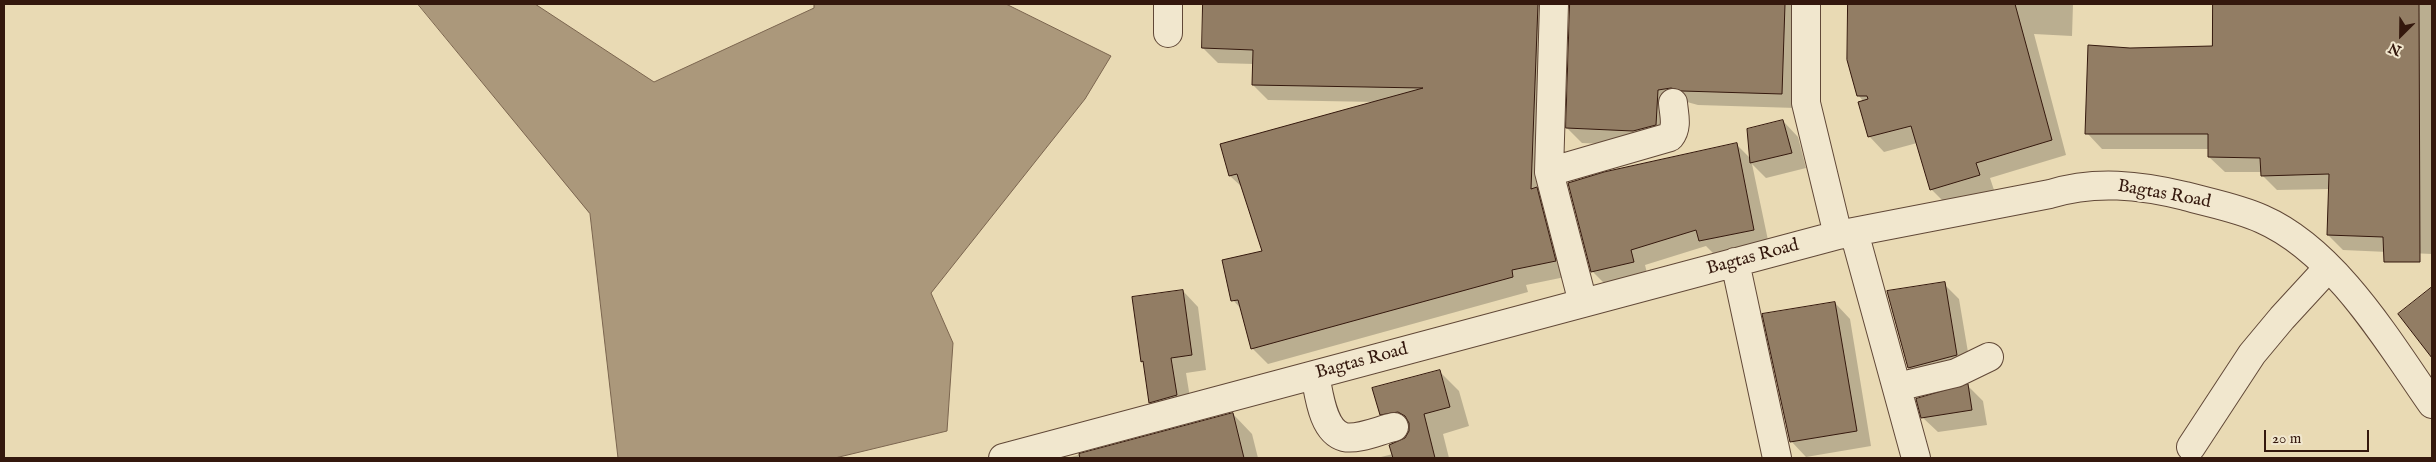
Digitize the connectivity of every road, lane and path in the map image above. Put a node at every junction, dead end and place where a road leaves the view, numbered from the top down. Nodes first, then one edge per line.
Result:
1 (1168, 4) edge
2 (1554, 4) edge
3 (1806, 4) edge
4 (1168, 33) dead end
5 (1673, 104) dead end
6 (1549, 172) junction
7 (1846, 234) junction
8 (1735, 262) junction
9 (2328, 268) junction
10 (1583, 303) junction
11 (1989, 357) dead end
12 (1315, 375) junction
13 (1897, 387) junction
14 (2432, 404) edge
15 (1394, 427) dead end
16 (2190, 447) dead end
17 (1018, 456) edge
18 (1777, 458) edge
19 (1916, 458) edge

1 - 4 street
2 - 6 street
3 - 7 street
5 - 6 street
6 - 10 street
7 - 8 street, Bagtas Road
7 - 9 street, Bagtas Road
7 - 13 street
8 - 10 street, Bagtas Road
8 - 18 street
9 - 14 street, Bagtas Road
9 - 16 street
10 - 12 street, Bagtas Road
11 - 13 street
12 - 15 street
12 - 17 street, Bagtas Road
13 - 19 street

